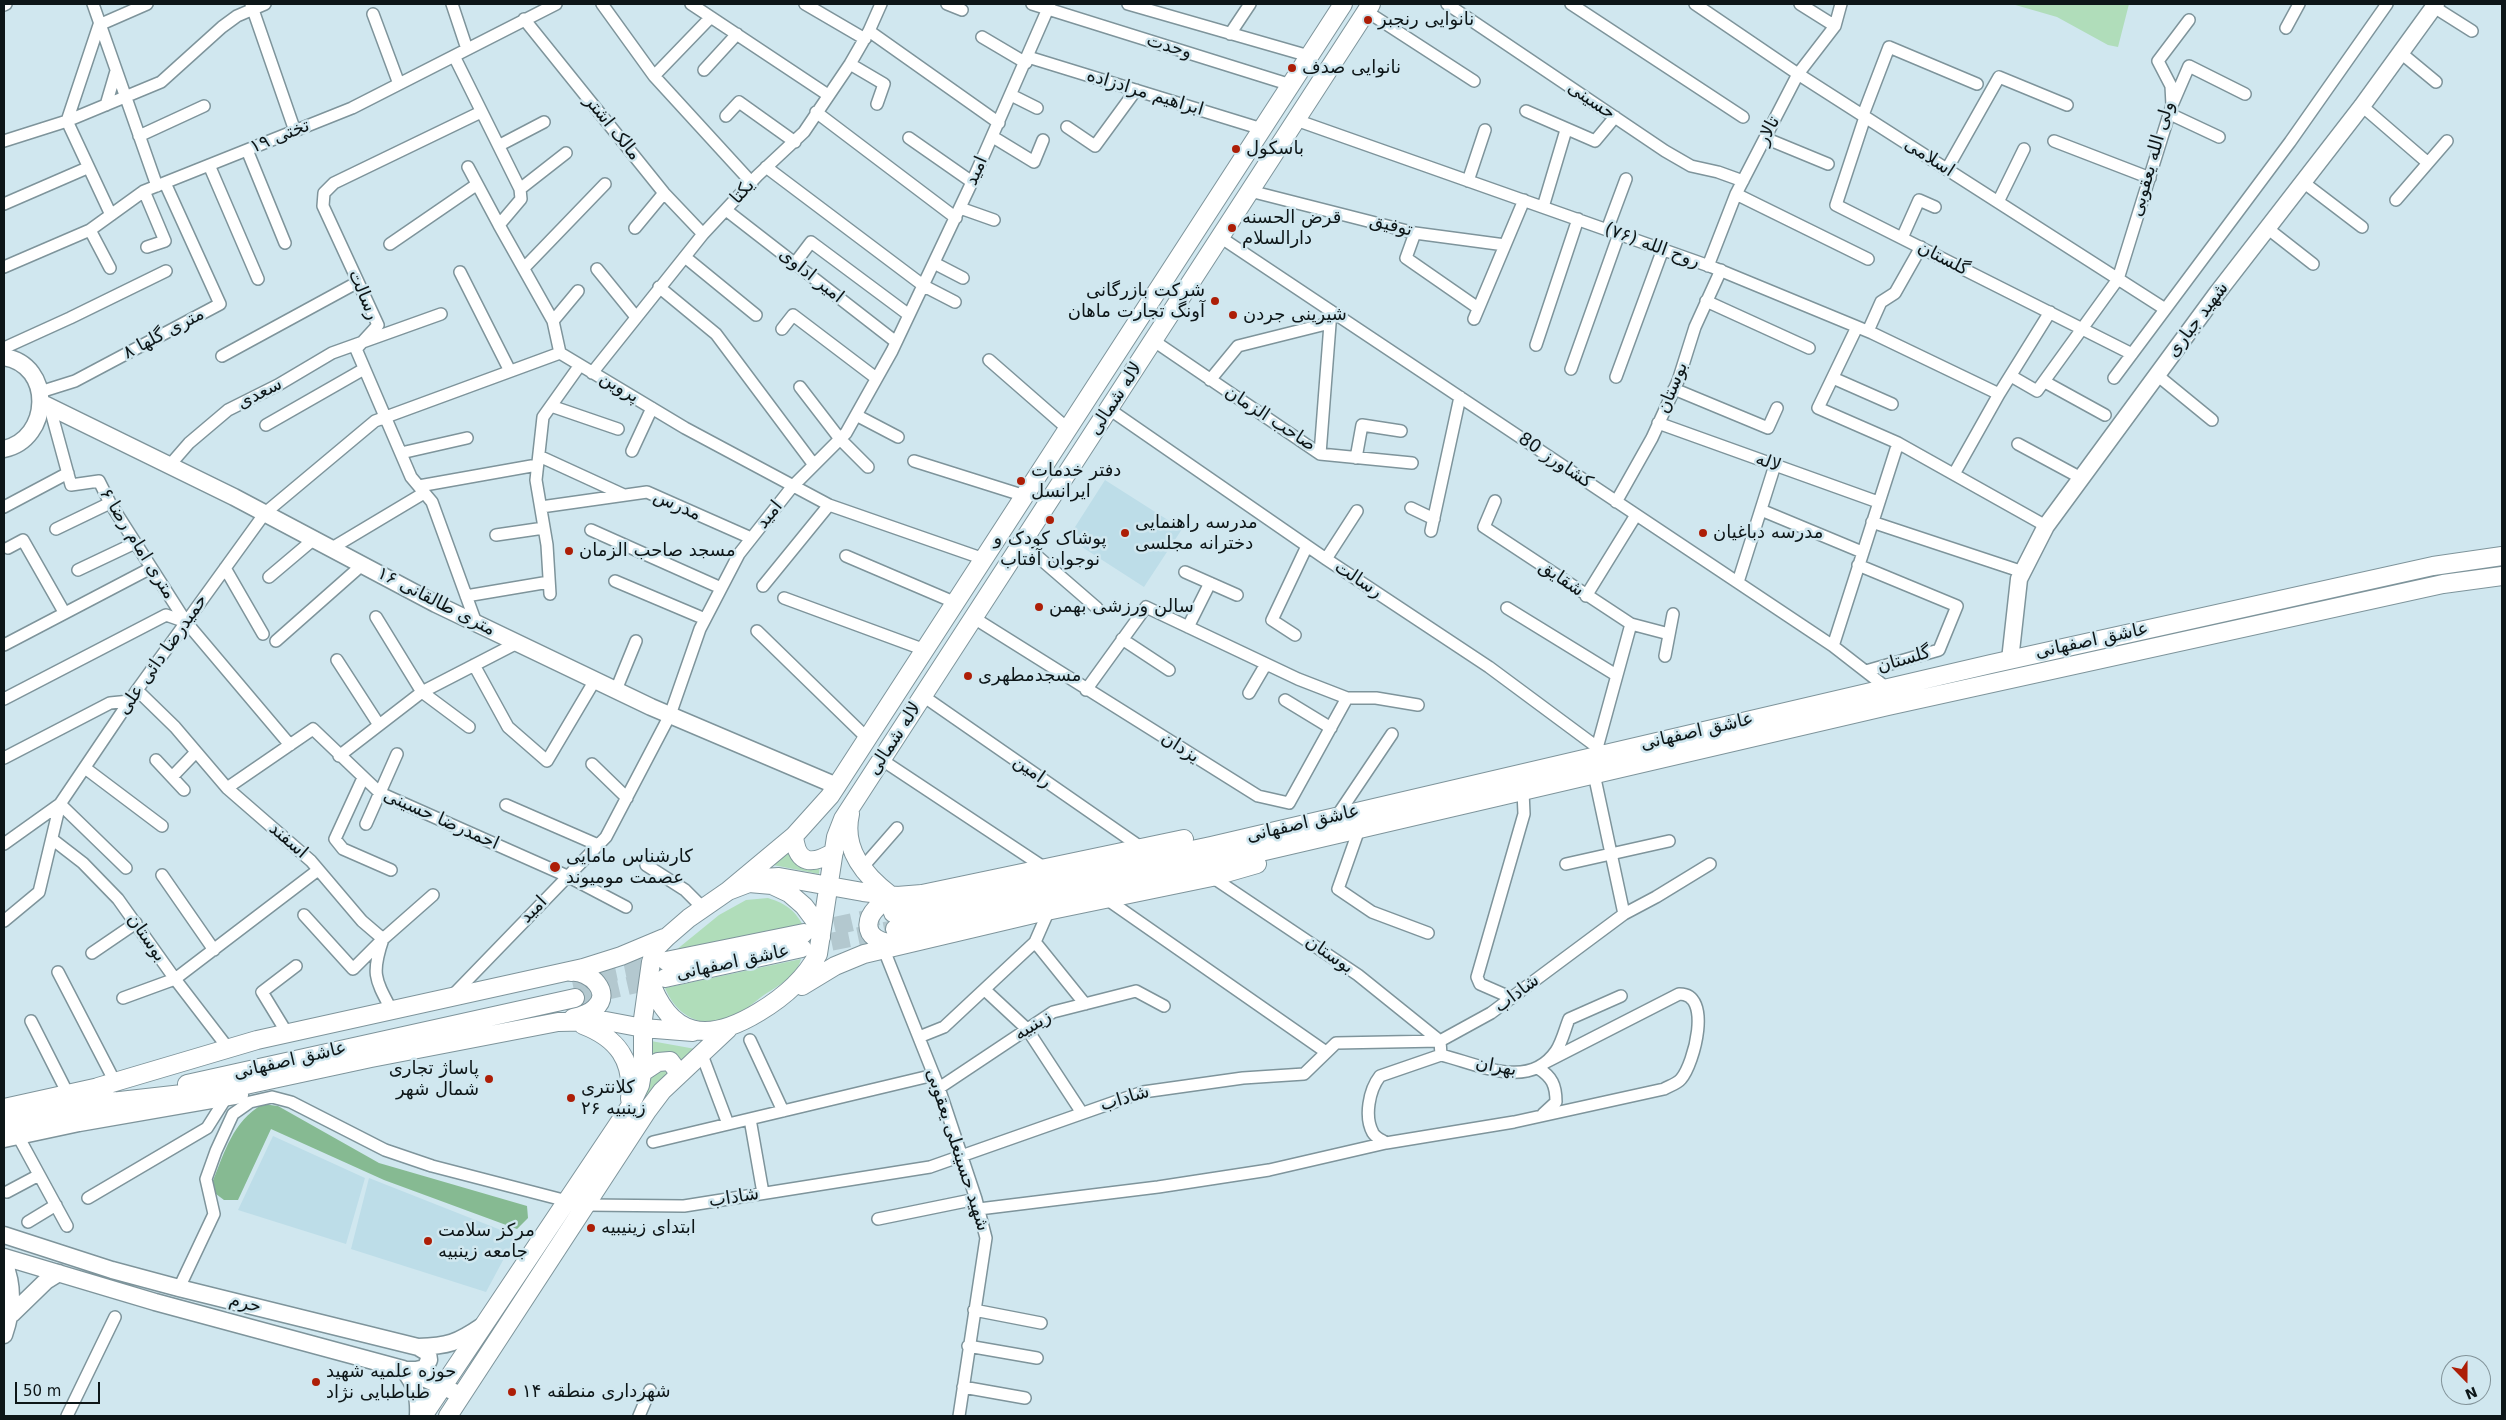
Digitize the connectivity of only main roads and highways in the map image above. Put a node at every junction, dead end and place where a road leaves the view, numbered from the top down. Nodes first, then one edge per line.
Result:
1 (1343, 4) edge
2 (1369, 8) edge
3 (1039, 474) junction
4 (1058, 488) junction
5 (2502, 556) edge
6 (2502, 576) edge
7 (1435, 793) junction
8 (852, 806) junction
9 (1440, 810) junction
10 (794, 836) junction
11 (834, 852) junction
12 (749, 883) junction
13 (830, 885) junction
14 (728, 892) junction
15 (894, 908) junction
16 (667, 936) junction
17 (821, 937) junction
18 (803, 940) tunnel mouth
19 (909, 944) junction
20 (660, 972) junction
21 (547, 974) junction
22 (574, 990) tunnel mouth
23 (773, 1004) junction
24 (567, 1022) junction
25 (643, 1028) junction
26 (728, 1029) junction
27 (704, 1031) junction
28 (643, 1072) junction
29 (677, 1077) junction
30 (100, 1095) junction
31 (629, 1108) junction
32 (4, 1111) edge
33 (423, 1416) edge
34 (448, 1416) edge

1 - 3 main road, لاله شمالی
2 - 4 main road, لاله شمالی
3 - 4 main road
3 - 10 main road, لاله شمالی
4 - 8 main road, لاله شمالی
5 - 7 main road, عاشق اصفهانی
6 - 9 main road, عاشق اصفهانی
7 - 15 main road, عاشق اصفهانی
7 - 15 main road
8 - 11 main road, لاله شمالی
8 - 15 main road
9 - 15 main road, عاشق اصفهانی
9 - 19 main road
10 - 11 main road
10 - 14 main road, لاله شمالی
11 - 13 main road, لاله شمالی
12 - 13 main road
12 - 14 main road
12 - 17 main road
13 - 15 main road
13 - 17 main road, لاله شمالی
14 - 16 main road
15 - 19 main road
16 - 20 main road
16 - 21 main road
17 - 23 main road
18 - 20 main road, عاشق اصفهانی
19 - 23 main road
20 - 25 main road
20 - 27 main road
21 - 24 main road
21 - 30 main road
22 - 30 main road, عاشق اصفهانی
23 - 26 main road
24 - 25 main road
24 - 30 main road
24 - 31 main road
25 - 27 main road
25 - 28 main road
26 - 27 main road
26 - 29 main road
28 - 29 main road
28 - 31 main road
29 - 34 main road
30 - 32 main road, عاشق اصفهانی
30 - 32 main road, عاشق اصفهانی
31 - 33 main road

